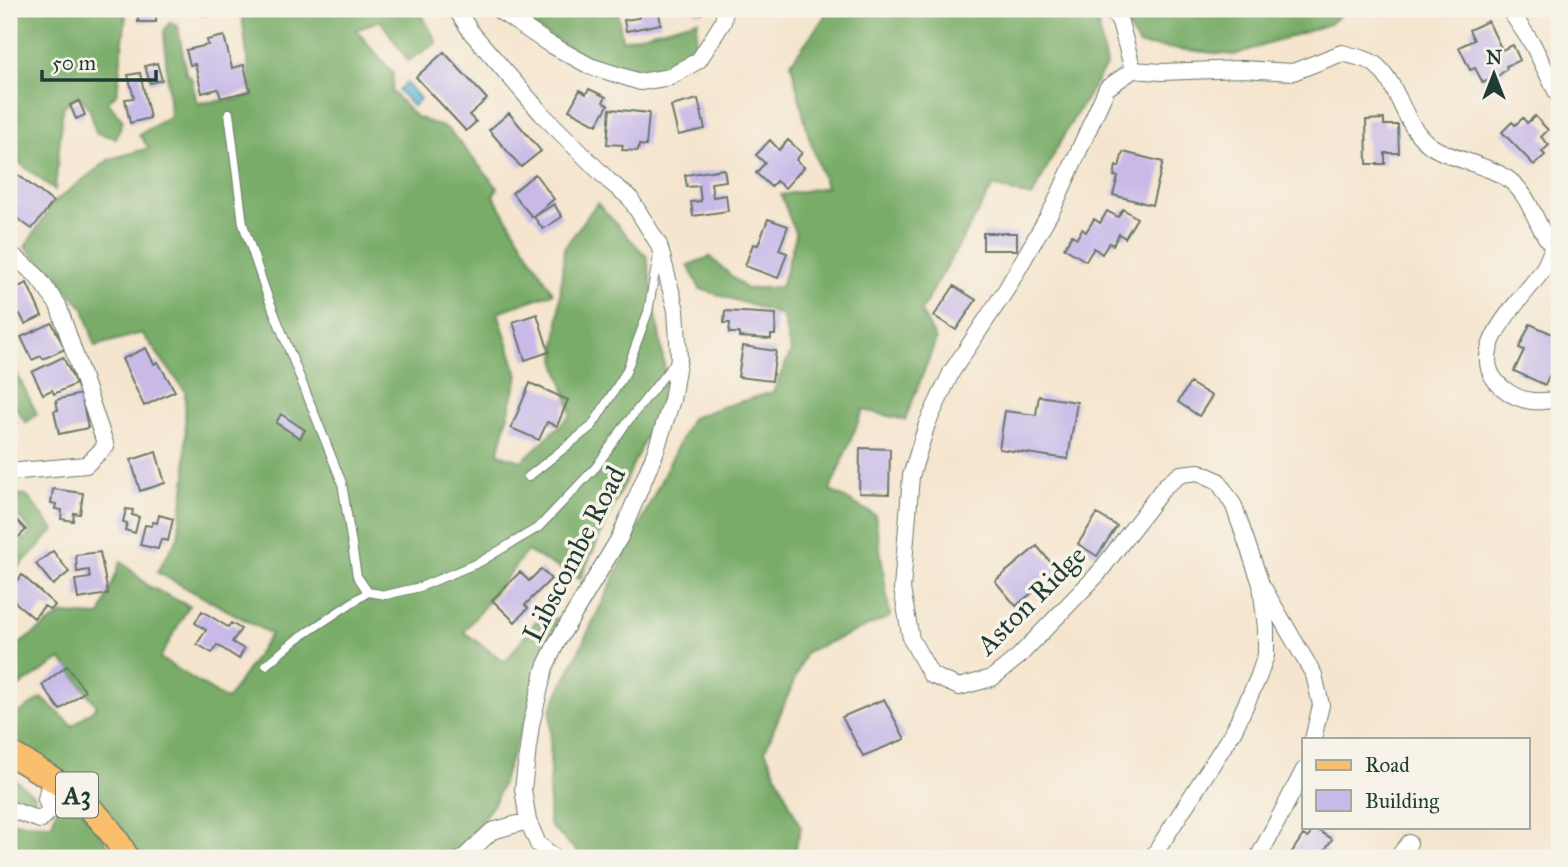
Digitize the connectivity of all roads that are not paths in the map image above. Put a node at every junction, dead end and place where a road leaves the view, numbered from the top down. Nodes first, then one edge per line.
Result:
1 (456, 9) edge
2 (496, 9) edge
3 (725, 9) edge
4 (1112, 9) edge
5 (1509, 9) edge
6 (1133, 70) junction
7 (1559, 97) edge
8 (229, 113) dead end
9 (659, 245) junction
10 (1556, 247) edge
11 (9, 251) edge
12 (679, 356) junction
13 (1559, 400) edge
14 (9, 472) edge
15 (528, 477) dead end
16 (1261, 584) junction
17 (368, 592) junction
18 (266, 665) dead end
19 (1313, 738) edge
20 (9, 753) edge
21 (1302, 773) edge
22 (51, 777) junction
23 (9, 809) edge
24 (528, 821) junction
25 (1409, 843) dead end
26 (127, 858) edge
27 (463, 858) edge
28 (555, 858) edge
29 (1152, 858) edge
30 (1258, 858) edge
31 (1397, 858) edge

1 - 9 street, Libscombe Road
2 - 3 street
4 - 6 street
5 - 7 street
6 - 10 street
6 - 16 street, Aston Ridge
8 - 17 lane
9 - 12 street, Libscombe Road
9 - 15 lane
10 - 13 street
11 - 14 street
12 - 17 lane
12 - 24 street, Libscombe Road
16 - 19 street
16 - 29 street, Aston Ridge
17 - 18 lane
20 - 22 main road, A3
21 - 30 street
22 - 23 street
22 - 26 main road, A3
24 - 27 street
24 - 28 street, Libscombe Road
25 - 31 street

